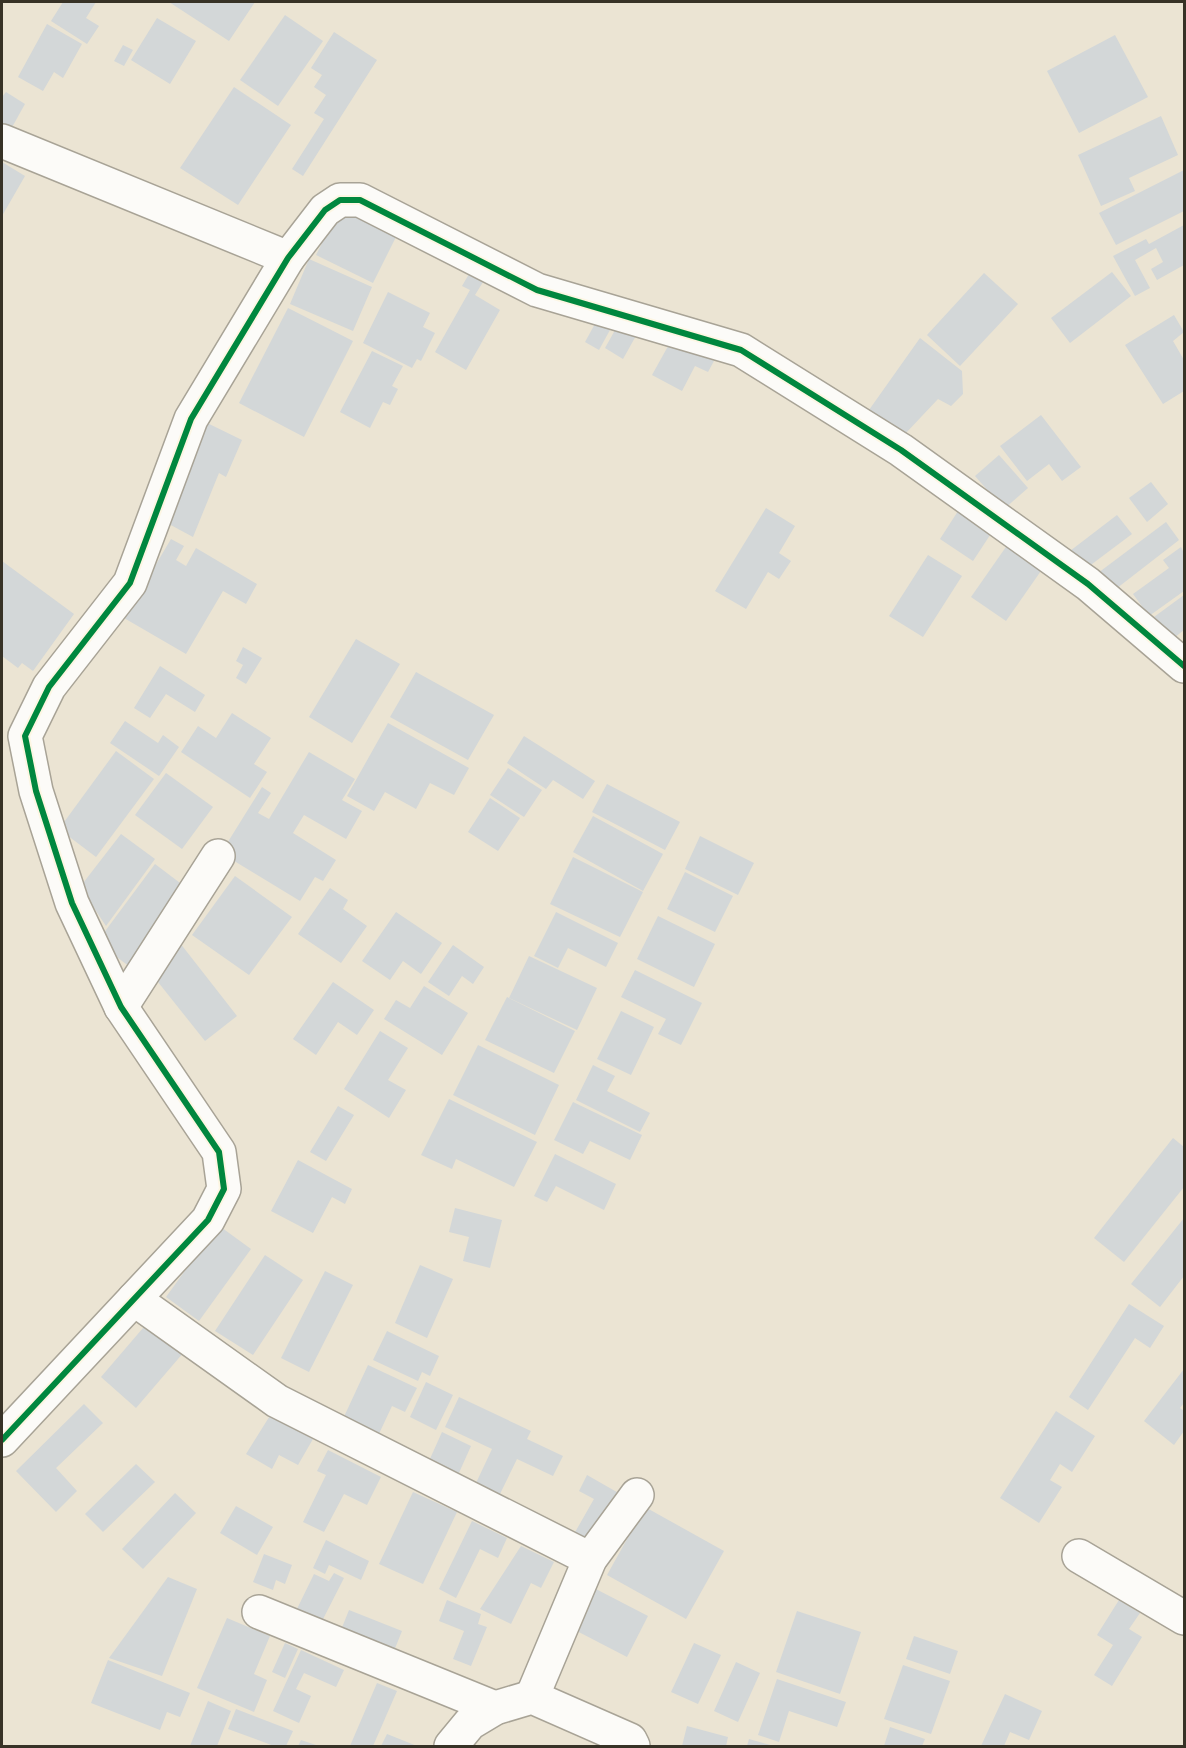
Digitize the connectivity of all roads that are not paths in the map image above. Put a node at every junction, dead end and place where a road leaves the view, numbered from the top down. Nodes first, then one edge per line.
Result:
1 (2, 141) edge
2 (288, 258) junction
3 (1185, 666) edge
4 (218, 856) dead end
5 (122, 1007) junction
6 (134, 1299) junction
7 (2, 1440) edge
8 (637, 1495) dead end
9 (1079, 1556) dead end
10 (590, 1559) junction
11 (259, 1612) dead end
12 (1185, 1618) edge
13 (532, 1697) junction
14 (495, 1708) junction
15 (451, 1746) edge
16 (633, 1746) edge

1 - 2 street
2 - 3 street
2 - 5 street
4 - 5 street
5 - 6 street
6 - 7 street
6 - 10 street
8 - 10 street
9 - 12 street
10 - 13 street
11 - 14 street
13 - 14 street
13 - 16 street
14 - 15 street

